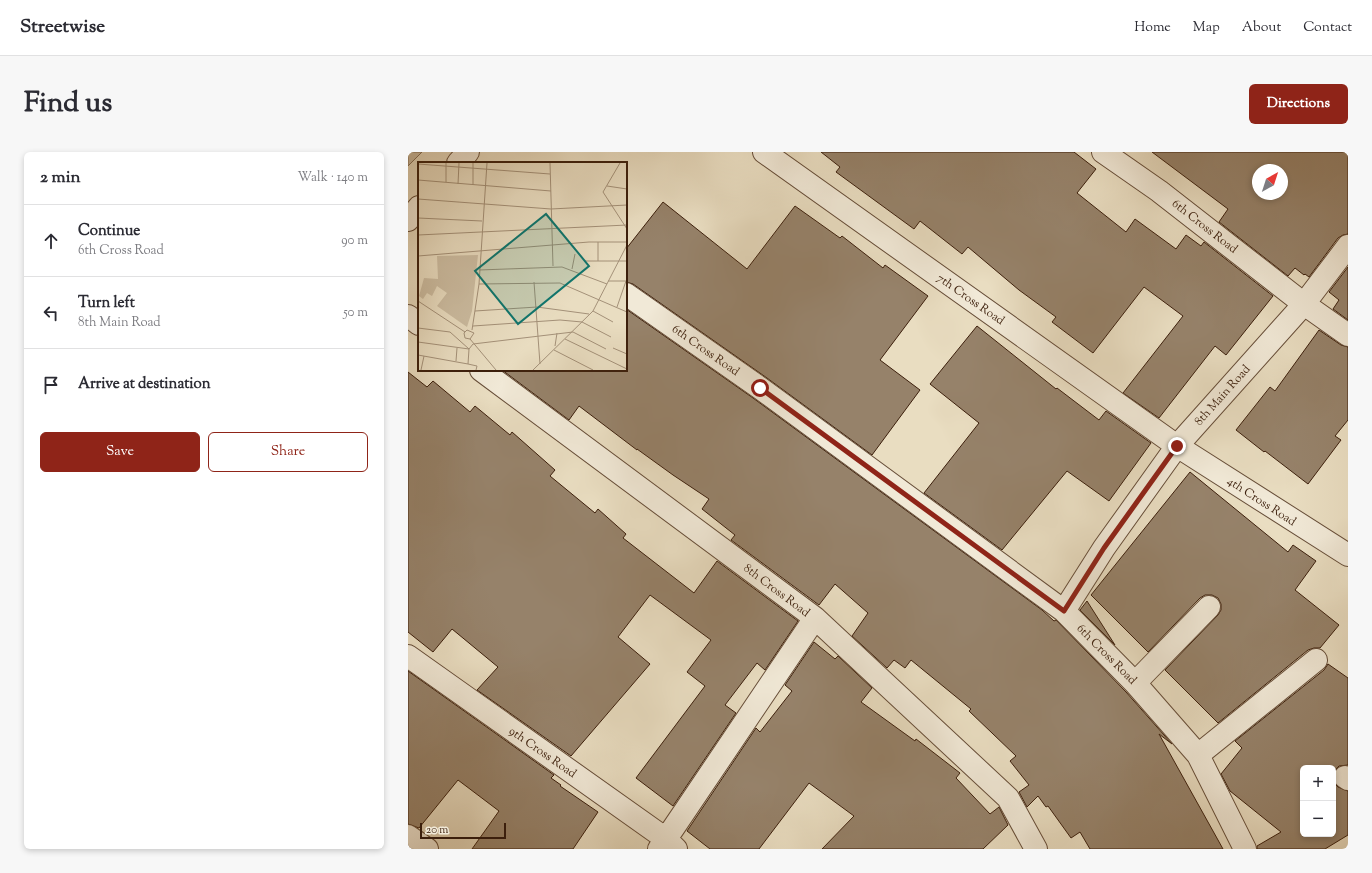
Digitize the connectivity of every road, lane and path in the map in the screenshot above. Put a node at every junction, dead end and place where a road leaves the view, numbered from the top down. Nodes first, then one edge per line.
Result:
1 (468, 152) edge
2 (764, 152) edge
3 (1103, 152) edge
4 (459, 162) edge
5 (418, 208) edge
6 (408, 220) edge
7 (1348, 246) edge
8 (627, 295) edge
9 (1304, 304) junction
10 (408, 316) edge
11 (418, 323) edge
12 (1348, 335) edge
13 (482, 371) edge
14 (1177, 446) junction
15 (1348, 555) edge
16 (1209, 607) dead end
17 (1064, 611) junction
18 (815, 618) junction
19 (408, 656) edge
20 (1316, 660) dead end
21 (1135, 683) junction
22 (1198, 755) junction
23 (408, 836) edge
24 (667, 846) edge
25 (427, 849) edge
26 (1036, 849) edge
27 (1245, 849) edge

1 - 4 street
2 - 14 street, 7th Cross Road
3 - 9 street, 6th Cross Road
5 - 6 street
7 - 9 street, 8th Main Road
8 - 17 street, 6th Cross Road
9 - 12 street, 6th Cross Road
9 - 14 street, 8th Main Road
10 - 11 street
13 - 18 street, 8th Cross Road
14 - 15 street, 4th Cross Road
14 - 17 street, 8th Main Road
16 - 21 street
17 - 21 street, 6th Cross Road
18 - 24 street
18 - 26 street, 8th Cross Road
19 - 24 street, 9th Cross Road
20 - 22 street
21 - 22 street, 6th Cross Road
22 - 27 street, 6th Cross Road
23 - 25 street

